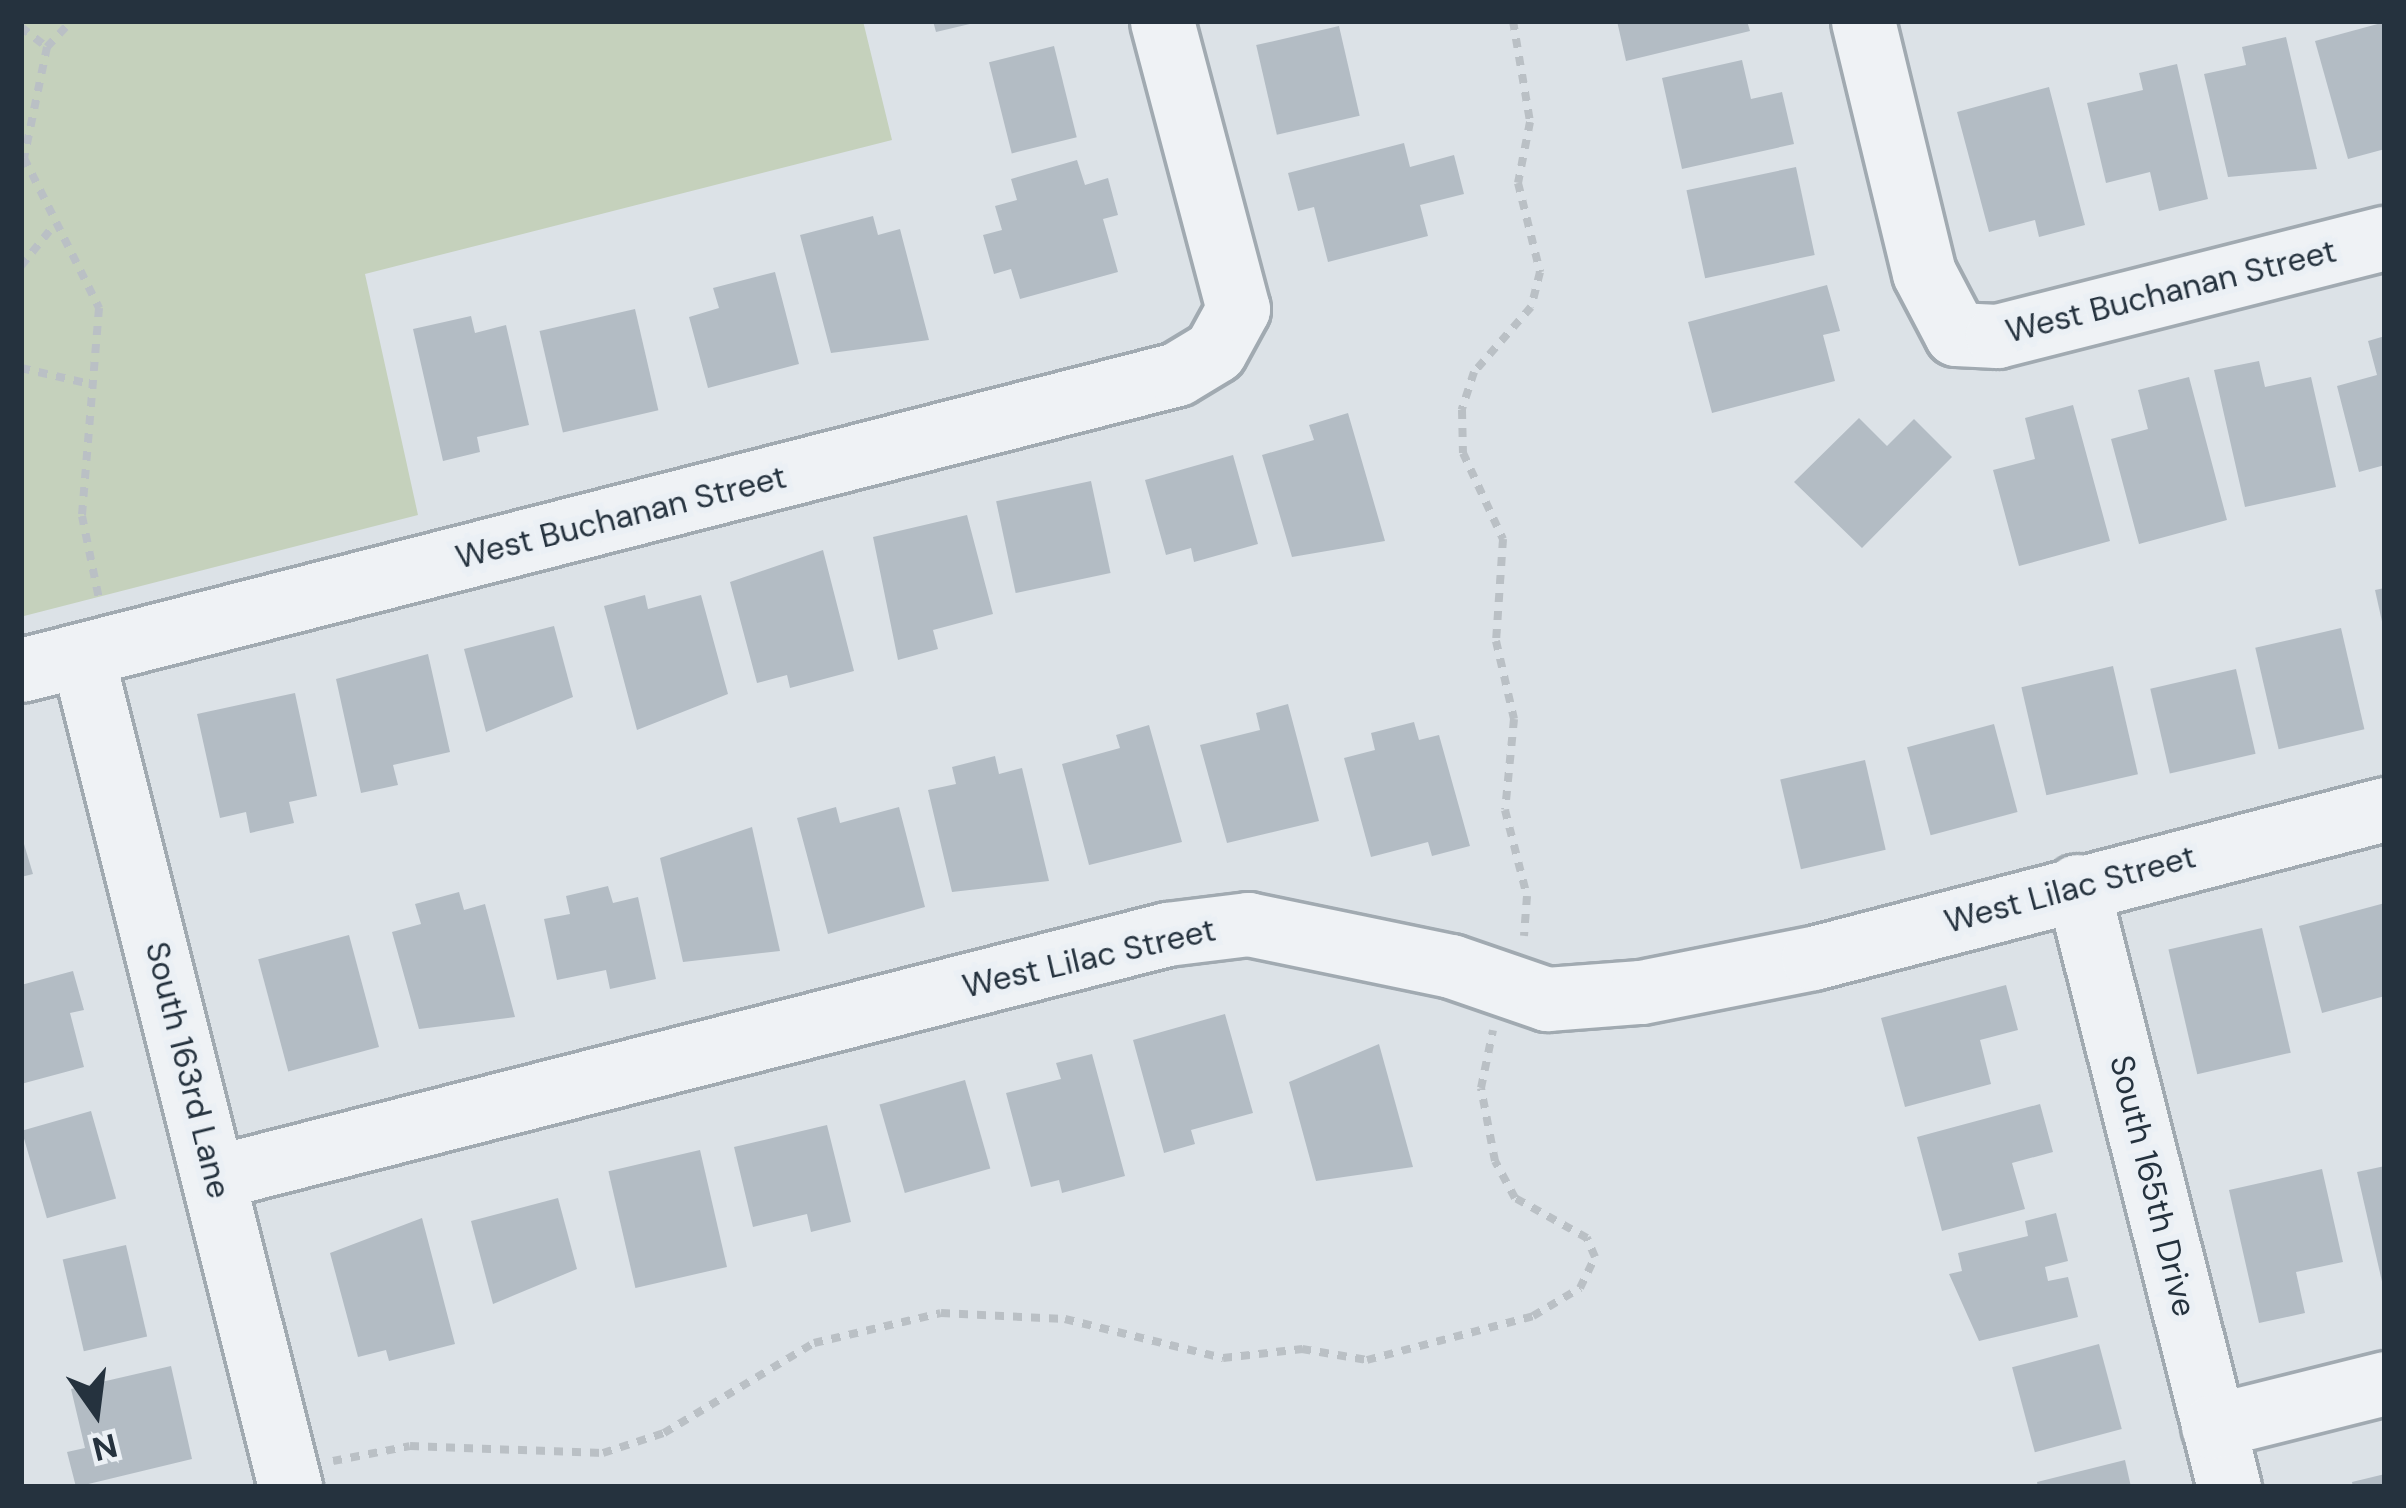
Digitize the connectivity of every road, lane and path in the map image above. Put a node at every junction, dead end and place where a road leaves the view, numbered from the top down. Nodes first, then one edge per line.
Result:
1 (71, 21) edge
2 (1162, 21) edge
3 (1513, 21) edge
4 (1863, 21) edge
5 (21, 27) edge
6 (47, 47) junction
7 (56, 224) junction
8 (2385, 238) edge
9 (21, 266) edge
10 (21, 368) edge
11 (86, 383) junction
12 (96, 651) junction
13 (21, 670) edge
14 (2385, 809) edge
15 (2077, 886) junction
16 (1508, 986) junction
17 (215, 1178) junction
18 (2385, 1383) edge
19 (2213, 1426) junction
20 (289, 1484) edge
21 (2228, 1487) edge

1 - 6 path
2 - 12 street, West Buchanan Street
3 - 16 path
4 - 8 street, West Buchanan Street
5 - 6 path
6 - 7 path
7 - 9 path
7 - 11 path
10 - 11 path
11 - 12 path
12 - 13 street, West Buchanan Street
12 - 17 street, South 163rd Lane
14 - 15 street, West Lilac Street
15 - 16 street, West Lilac Street
15 - 19 street, South 165th Drive
16 - 17 street, West Lilac Street
16 - 20 path
17 - 20 street, South 163rd Lane
18 - 19 street
19 - 21 street, South 165th Drive

